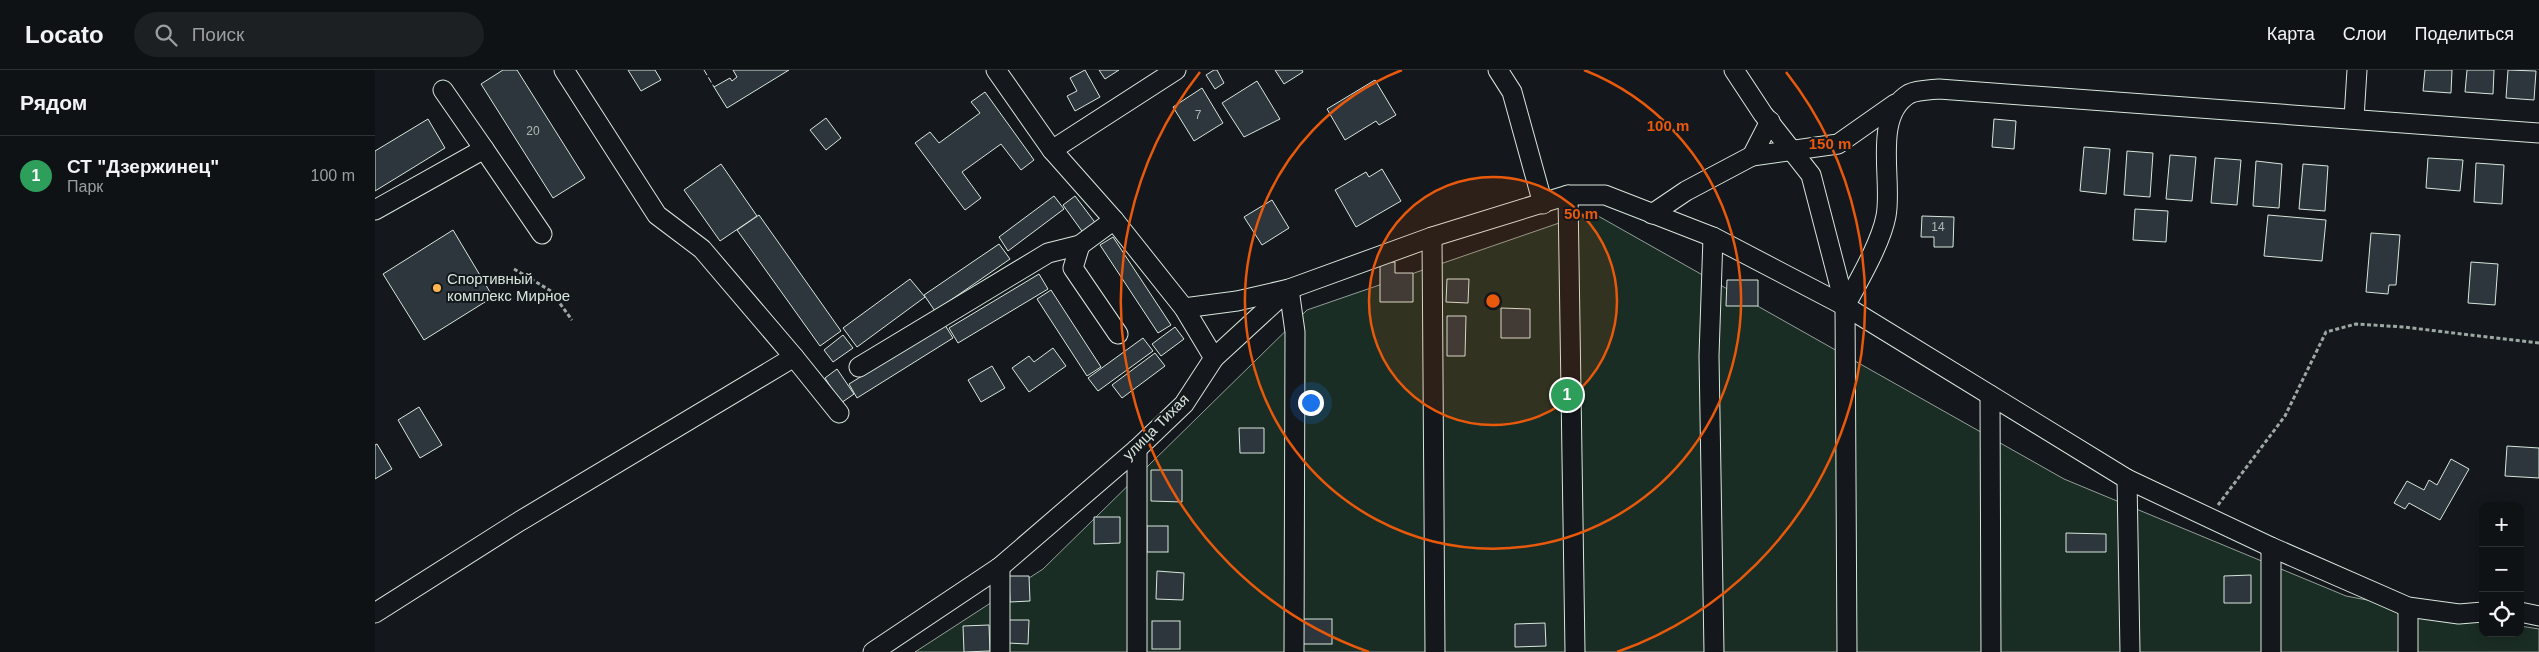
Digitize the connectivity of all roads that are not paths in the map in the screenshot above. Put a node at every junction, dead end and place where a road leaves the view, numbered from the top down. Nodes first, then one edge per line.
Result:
1 (564, 70) edge
2 (996, 70) edge
3 (1176, 70) edge
4 (1498, 70) edge
5 (1734, 70) edge
6 (2357, 70) edge
7 (443, 90) dead end
8 (1895, 104) junction
9 (2354, 118) junction
10 (1770, 121) junction
11 (2539, 133) edge
12 (484, 149) junction
13 (1053, 150) junction
14 (1793, 151) junction
15 (1752, 156) junction
16 (1569, 195) junction
17 (1543, 204) junction
18 (375, 210) edge
19 (1652, 214) junction
20 (1114, 220) junction
21 (542, 234) dead end
22 (1432, 237) junction
23 (1713, 237) junction
24 (1081, 245) junction
25 (1289, 289) junction
26 (1845, 306) junction
27 (1184, 308) junction
28 (1118, 334) dead end
29 (794, 357) junction
30 (1214, 358) junction
31 (859, 367) dead end
32 (1990, 395) junction
33 (839, 413) dead end
34 (1137, 449) junction
35 (2127, 479) junction
36 (2271, 547) junction
37 (1000, 567) junction
38 (2408, 607) junction
39 (2479, 612) edge
40 (375, 613) edge
41 (2524, 613) edge
42 (2539, 616) edge
43 (873, 652) edge
44 (1000, 652) edge
45 (1137, 652) edge
46 (1294, 652) edge
47 (1435, 652) edge
48 (1575, 652) edge
49 (1714, 652) edge
50 (1847, 652) edge
51 (1991, 652) edge
52 (2130, 652) edge
53 (2271, 652) edge
54 (2408, 652) edge

1 - 29 street
2 - 13 street
3 - 13 street
4 - 17 street
5 - 10 street
6 - 9 street
7 - 12 street
8 - 9 street
8 - 14 street
8 - 26 street
9 - 11 street
10 - 14 street
10 - 15 street
12 - 18 street
12 - 21 street
13 - 20 street
14 - 15 street
14 - 26 street
15 - 19 street
16 - 17 street
16 - 19 street
16 - 48 street
17 - 22 street
19 - 23 street
20 - 24 street
20 - 27 street
22 - 25 street
22 - 47 street
23 - 26 street
23 - 49 street
24 - 28 street
24 - 31 street
25 - 27 street
25 - 30 street, улица Тихая
25 - 46 street
26 - 32 street
26 - 50 street
27 - 30 street
29 - 33 street
29 - 40 street
30 - 34 street, улица Тихая
32 - 35 street
32 - 51 street
34 - 37 street, улица Тихая
34 - 45 street
35 - 36 street
35 - 52 street
36 - 38 street
36 - 53 street
37 - 43 street, улица Тихая
37 - 44 street
38 - 39 street
38 - 54 street
41 - 42 street

